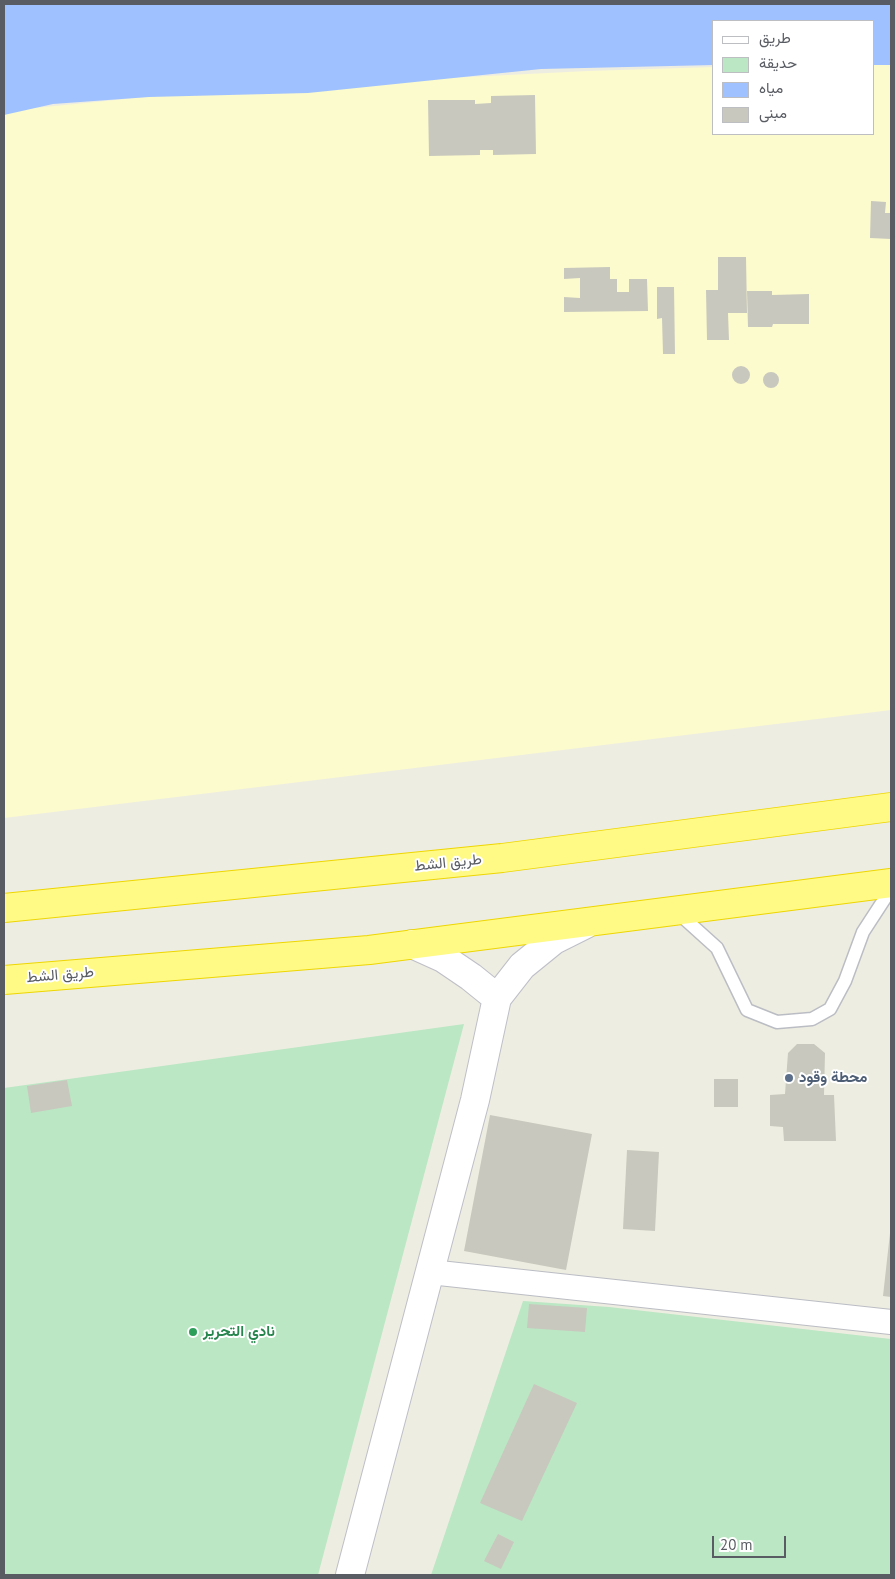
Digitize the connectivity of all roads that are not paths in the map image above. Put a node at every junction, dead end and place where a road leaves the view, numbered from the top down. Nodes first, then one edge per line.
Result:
1 (891, 807) edge
2 (891, 883) edge
3 (891, 889) edge
4 (4, 908) edge
5 (675, 910) junction
6 (591, 922) junction
7 (412, 944) junction
8 (4, 980) edge
9 (497, 998) junction
10 (430, 1272) junction
11 (891, 1322) edge
12 (350, 1575) edge

1 - 4 highway, طريق الشط
2 - 5 highway, طريق الشط
3 - 5 lane
5 - 6 highway, طريق الشط
6 - 7 highway, طريق الشط
6 - 9 street
7 - 8 highway, طريق الشط
7 - 9 street
9 - 10 street
10 - 11 street
10 - 12 street

